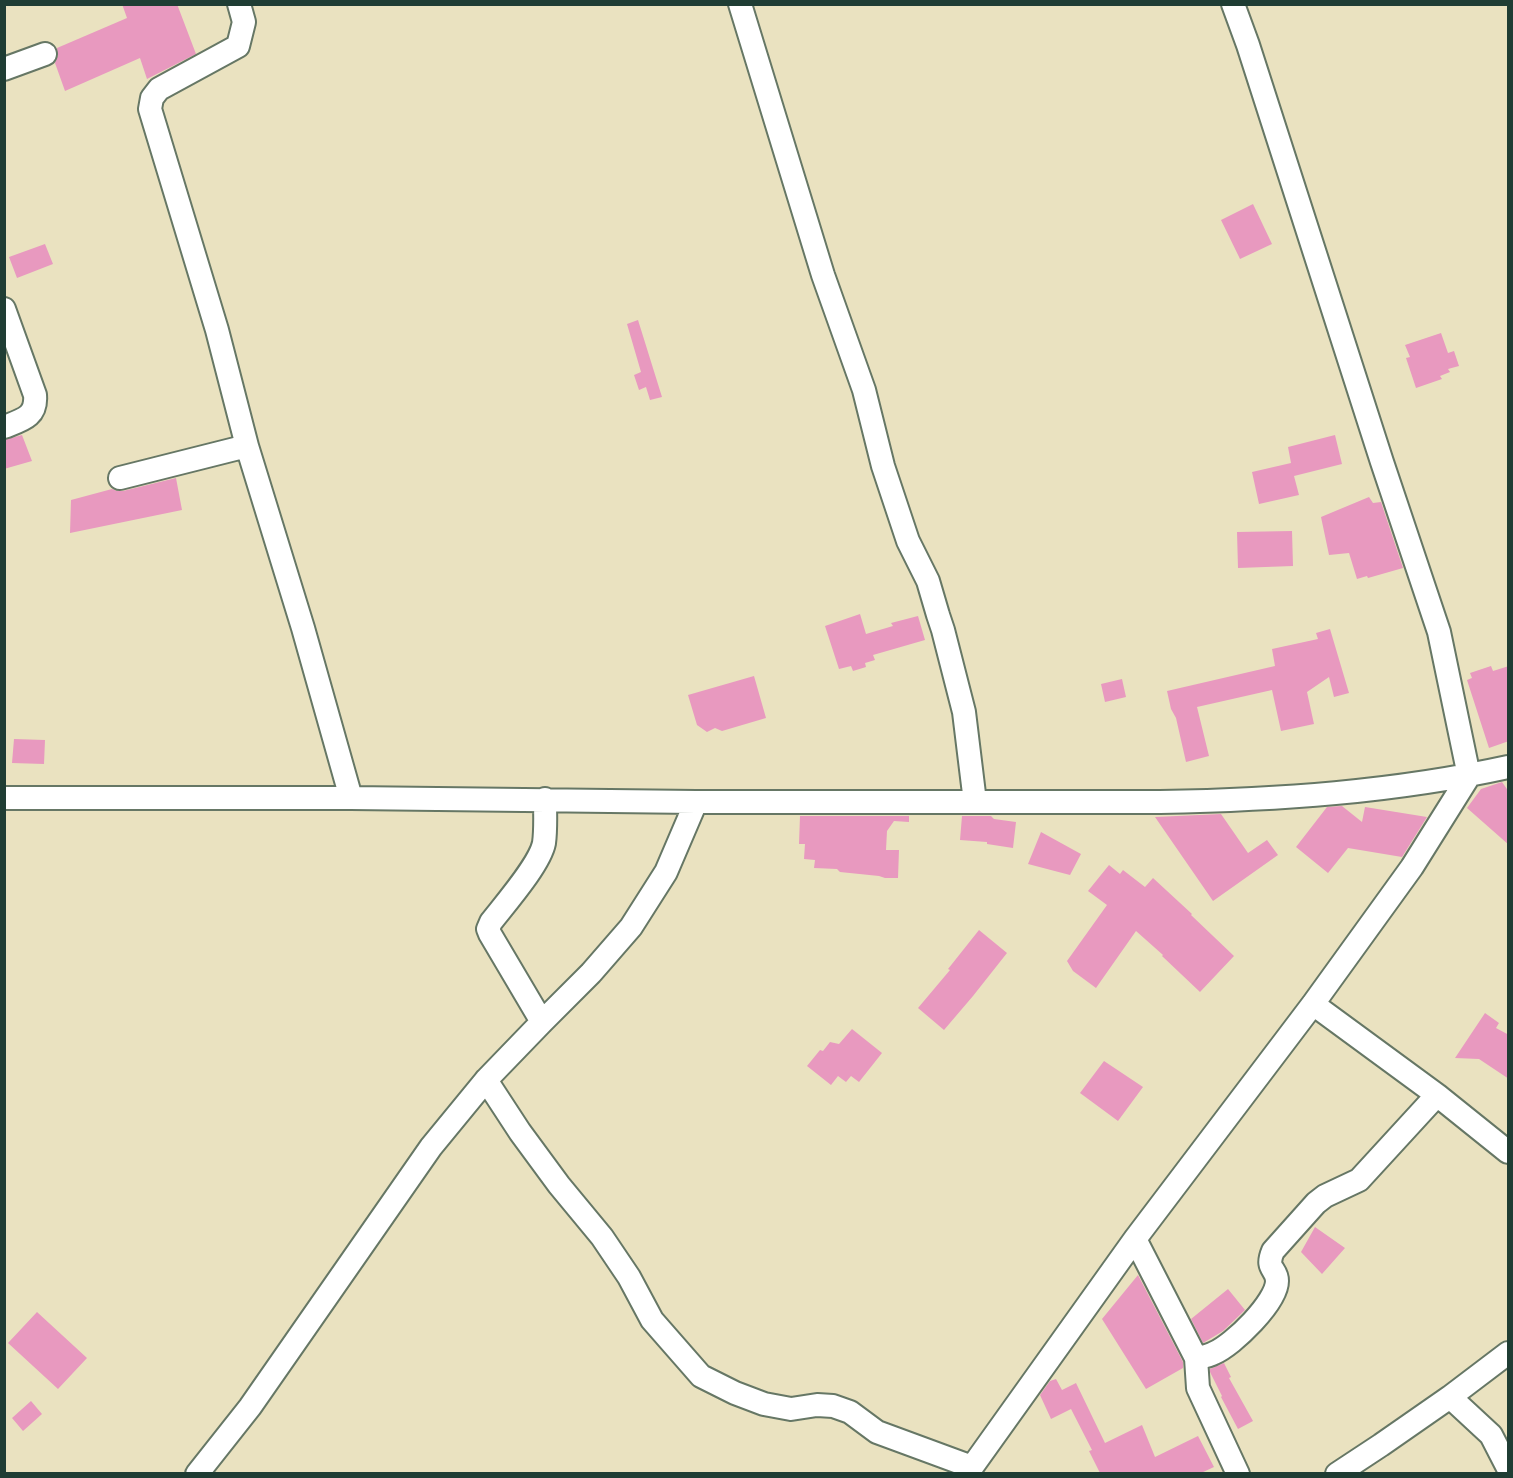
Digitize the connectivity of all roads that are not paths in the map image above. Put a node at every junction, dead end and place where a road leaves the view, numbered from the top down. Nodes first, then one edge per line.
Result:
1 (238, 4) edge
2 (740, 4) edge
3 (1233, 4) edge
4 (45, 54) dead end
5 (4, 69) edge
6 (4, 309) edge
7 (4, 427) edge
8 (247, 446) junction
9 (120, 478) dead end
10 (1509, 767) edge
11 (1469, 776) junction
12 (4, 798) edge
13 (351, 798) junction
14 (545, 799) junction
15 (696, 802) junction
16 (975, 802) junction
17 (1313, 1004) junction
18 (542, 1022) junction
19 (486, 1080) junction
20 (1437, 1095) junction
21 (1509, 1152) edge
22 (1136, 1239) junction
23 (1509, 1353) edge
24 (1197, 1358) junction
25 (1450, 1397) junction
26 (1509, 1468) edge
27 (969, 1470) edge
28 (197, 1473) edge
29 (1238, 1473) edge
30 (1337, 1473) edge

1 - 8 street
2 - 16 street
3 - 11 street
4 - 5 street
6 - 7 street
8 - 9 street
8 - 13 street
10 - 11 street
11 - 16 street
11 - 17 street
12 - 13 street
13 - 14 street
14 - 15 street
14 - 18 street
15 - 16 street
15 - 18 street
17 - 20 street
17 - 22 street
18 - 19 street
19 - 27 street
19 - 28 street
20 - 21 street
20 - 24 street
22 - 24 street
22 - 27 street
23 - 25 street
24 - 29 street
25 - 26 street
25 - 30 street

